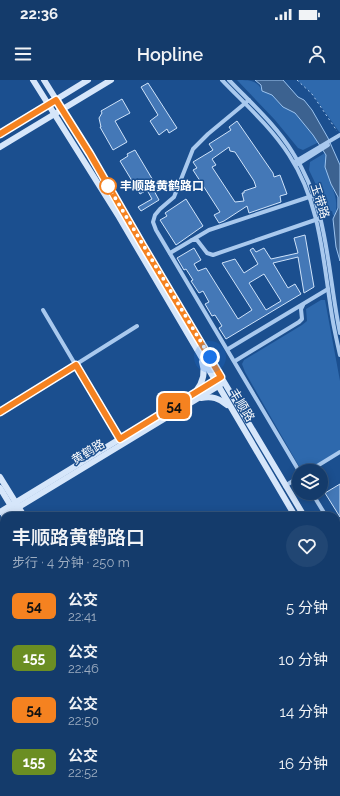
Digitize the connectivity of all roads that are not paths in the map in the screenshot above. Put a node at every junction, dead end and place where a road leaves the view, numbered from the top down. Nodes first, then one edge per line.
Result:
1 (33, 80) edge
2 (44, 80) edge
3 (88, 80) edge
4 (111, 80) edge
5 (222, 80) edge
6 (229, 80) edge
7 (239, 94) junction
8 (56, 100) junction
9 (249, 100) junction
10 (48, 104) junction
11 (245, 104) junction
12 (63, 110) junction
13 (55, 115) junction
14 (0, 134) edge
15 (340, 135) edge
16 (0, 146) edge
17 (296, 163) junction
18 (312, 196) junction
19 (319, 219) junction
20 (204, 233) junction
21 (192, 240) junction
22 (200, 243) junction
23 (170, 253) junction
24 (328, 289) junction
25 (305, 303) junction
26 (43, 310) dead end
27 (292, 310) junction
28 (301, 313) junction
29 (137, 326) dead end
30 (340, 333) edge
31 (228, 349) junction
32 (199, 354) junction
33 (340, 355) edge
34 (235, 361) junction
35 (76, 365) junction
36 (223, 380) junction
37 (216, 384) junction
38 (189, 400) junction
39 (0, 412) edge
40 (233, 412) junction
41 (121, 442) junction
42 (340, 452) edge
43 (295, 464) edge
44 (320, 464) edge
45 (0, 477) edge
46 (292, 482) edge
47 (285, 486) junction
48 (0, 488) edge
49 (316, 500) edge
50 (15, 508) edge
51 (0, 512) edge
52 (293, 512) edge
53 (301, 512) edge
54 (324, 512) edge

1 - 10 main road, 丰顺路
2 - 8 main road
3 - 8 main road
4 - 12 main road
5 - 7 street, 玉带路
6 - 7 street
7 - 9 street
7 - 11 street, 玉带路
8 - 10 main road
8 - 12 main road
9 - 11 street
9 - 17 street
10 - 13 main road, 丰顺路
10 - 14 main road
11 - 17 street, 玉带路
11 - 23 street
12 - 13 main road
12 - 36 main road
13 - 16 main road
13 - 32 main road, 丰顺路
15 - 17 street
17 - 18 street, 玉带路
18 - 19 street, 玉带路
18 - 20 street
19 - 22 street
19 - 24 street, 玉带路
19 - 30 street
20 - 21 street
20 - 22 street
21 - 22 street
21 - 23 street
23 - 31 street
24 - 25 street
24 - 33 street, 玉带路
25 - 27 street
25 - 28 street
26 - 35 street
27 - 28 street
27 - 31 street
28 - 34 street
29 - 35 street
31 - 34 street
32 - 37 main road, 丰顺路
32 - 38 main road
34 - 43 street
35 - 39 street
35 - 41 street
36 - 37 main road, 黄鹤路
36 - 47 main road
37 - 38 main road, 黄鹤路
37 - 40 main road, 丰顺路
38 - 40 main road
38 - 41 main road, 黄鹤路
40 - 52 main road, 丰顺路
41 - 50 main road, 黄鹤路
42 - 44 street
45 - 50 main road
46 - 47 street
47 - 53 main road
48 - 50 main road
49 - 54 street
50 - 51 main road

